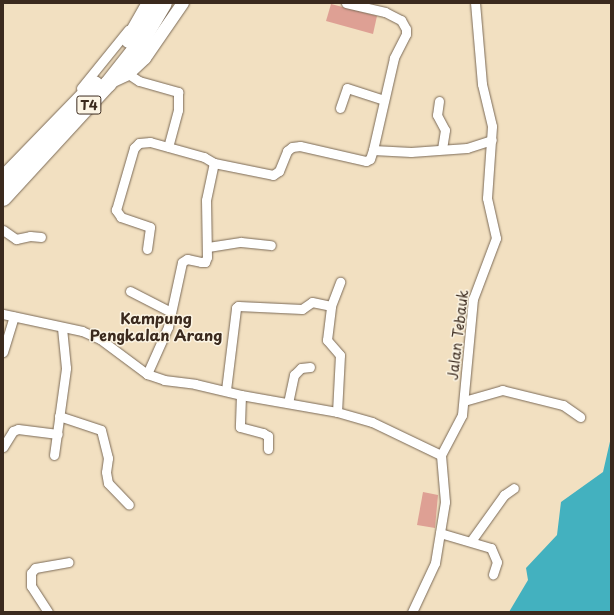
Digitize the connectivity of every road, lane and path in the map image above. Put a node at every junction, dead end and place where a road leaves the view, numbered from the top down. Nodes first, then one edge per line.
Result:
1 (142, 3) edge
2 (150, 3) edge
3 (164, 3) edge
4 (183, 3) edge
5 (346, 3) edge
6 (475, 3) edge
7 (124, 71) junction
8 (384, 100) junction
9 (439, 101) dead end
10 (340, 108) dead end
11 (492, 140) junction
12 (168, 147) junction
13 (442, 148) junction
14 (373, 150) junction
15 (214, 164) junction
16 (3, 170) edge
17 (3, 179) edge
18 (3, 198) edge
19 (3, 230) edge
20 (41, 238) dead end
21 (271, 245) dead end
22 (208, 247) junction
23 (147, 249) dead end
24 (340, 282) dead end
25 (130, 290) dead end
26 (331, 306) junction
27 (171, 312) junction
28 (3, 314) edge
29 (14, 317) junction
30 (62, 328) junction
31 (3, 352) edge
32 (310, 367) dead end
33 (147, 374) junction
34 (226, 390) junction
35 (241, 395) junction
36 (464, 401) junction
37 (288, 403) junction
38 (337, 412) junction
39 (59, 416) junction
40 (580, 417) dead end
41 (58, 434) junction
42 (3, 447) edge
43 (268, 449) dead end
44 (54, 455) dead end
45 (441, 455) junction
46 (514, 488) dead end
47 (129, 505) dead end
48 (440, 533) junction
49 (471, 541) junction
50 (68, 562) dead end
51 (493, 574) dead end
52 (48, 612) edge
53 (412, 612) edge

1 - 16 street
2 - 17 highway, T4
3 - 7 highway, T4
4 - 7 street
5 - 8 street
6 - 11 street, Jalan Tebauk
7 - 12 street
7 - 18 highway, T4
8 - 10 street
8 - 14 street
9 - 13 street
11 - 13 street
11 - 36 street, Jalan Tebauk
12 - 15 street
12 - 23 street
13 - 14 street
14 - 15 street
15 - 22 street
19 - 20 street
21 - 22 street
22 - 27 street
24 - 26 street
25 - 27 street
26 - 34 street
26 - 38 street
27 - 33 street
28 - 29 street
29 - 30 street
29 - 31 street
30 - 33 street
30 - 39 street
32 - 37 street
33 - 34 street
34 - 35 street
35 - 37 street
35 - 43 street
36 - 40 street
36 - 45 street, Jalan Tebauk
37 - 38 street
38 - 45 street
39 - 41 street
39 - 47 street
41 - 42 street
41 - 44 street
45 - 48 street
46 - 49 street
48 - 49 street
48 - 53 street
49 - 51 street
50 - 52 street

